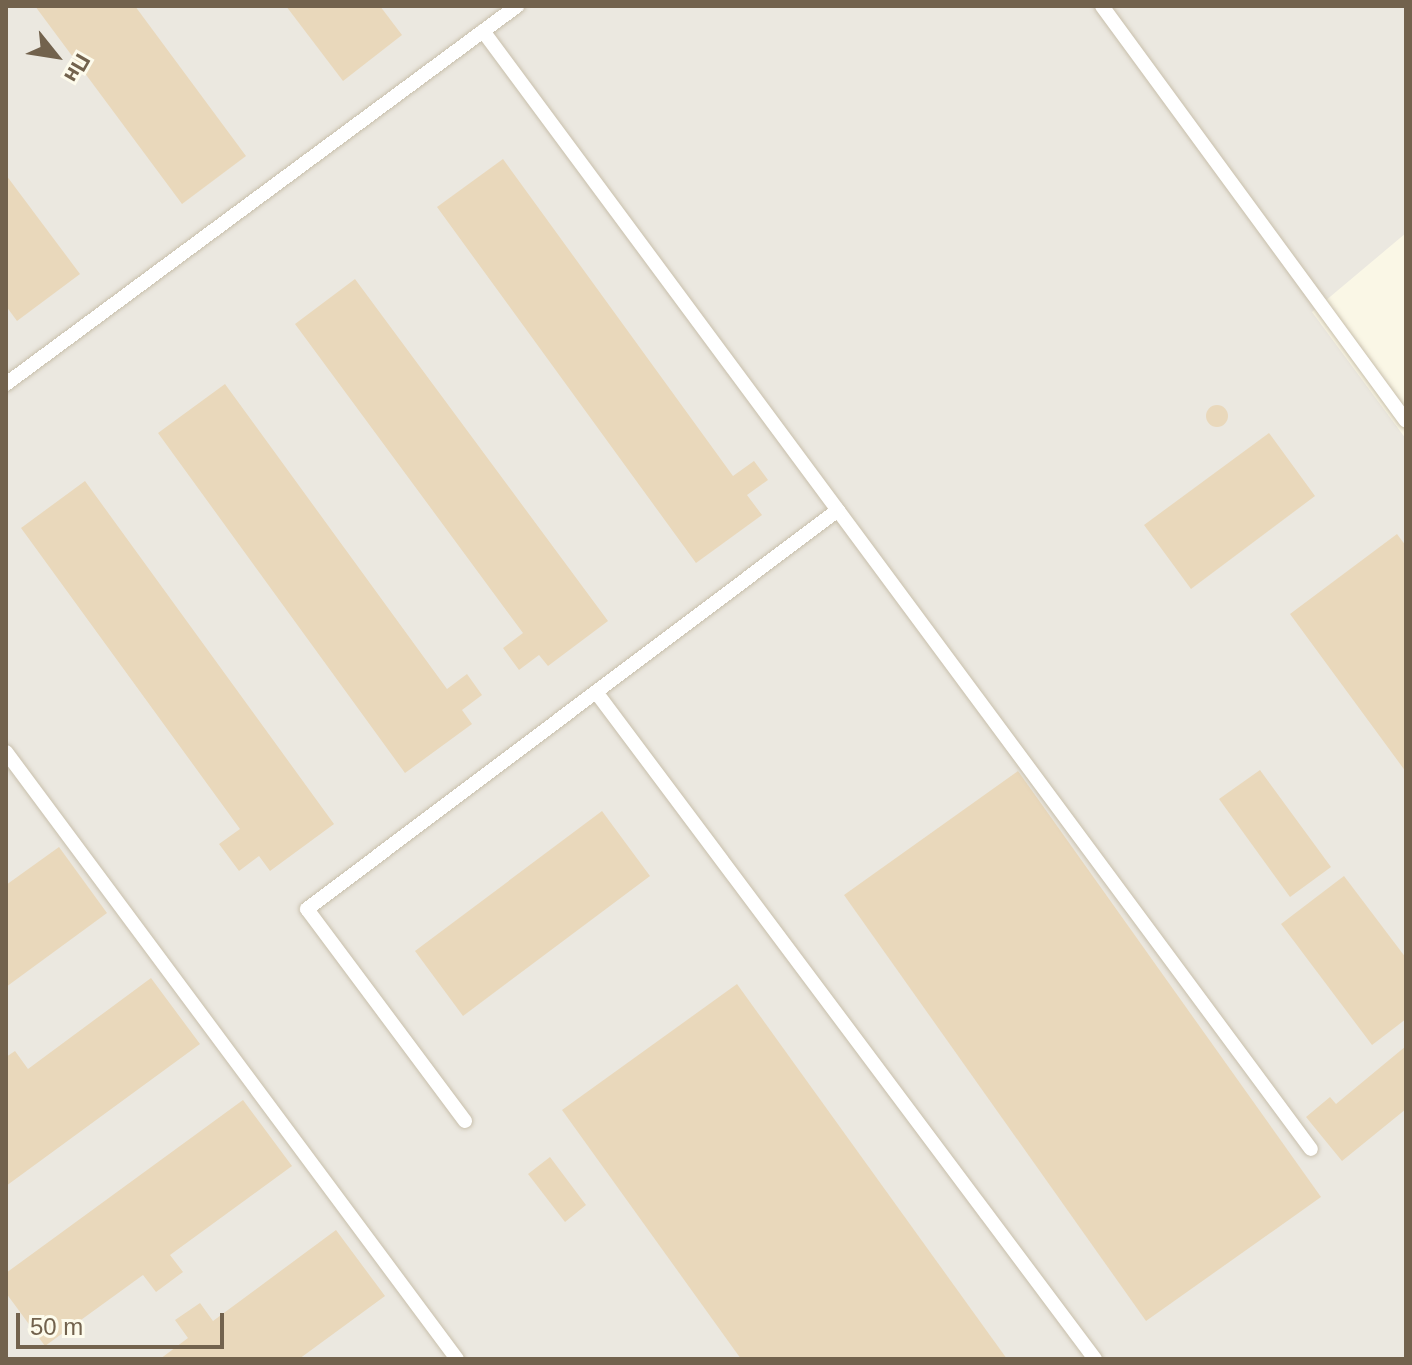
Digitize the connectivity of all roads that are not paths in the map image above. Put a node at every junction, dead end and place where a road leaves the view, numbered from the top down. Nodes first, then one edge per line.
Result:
1 (517, 6) edge
2 (1102, 6) edge
3 (483, 31) junction
4 (6, 384) edge
5 (1406, 421) edge
6 (838, 510) junction
7 (596, 692) junction
8 (6, 752) edge
9 (465, 1121) dead end
10 (1311, 1149) dead end
11 (457, 1359) edge
12 (1095, 1359) edge

1 - 3 lane
2 - 5 lane
3 - 4 lane
3 - 6 lane
6 - 7 lane
6 - 10 lane
7 - 9 lane
7 - 12 lane
8 - 11 lane

